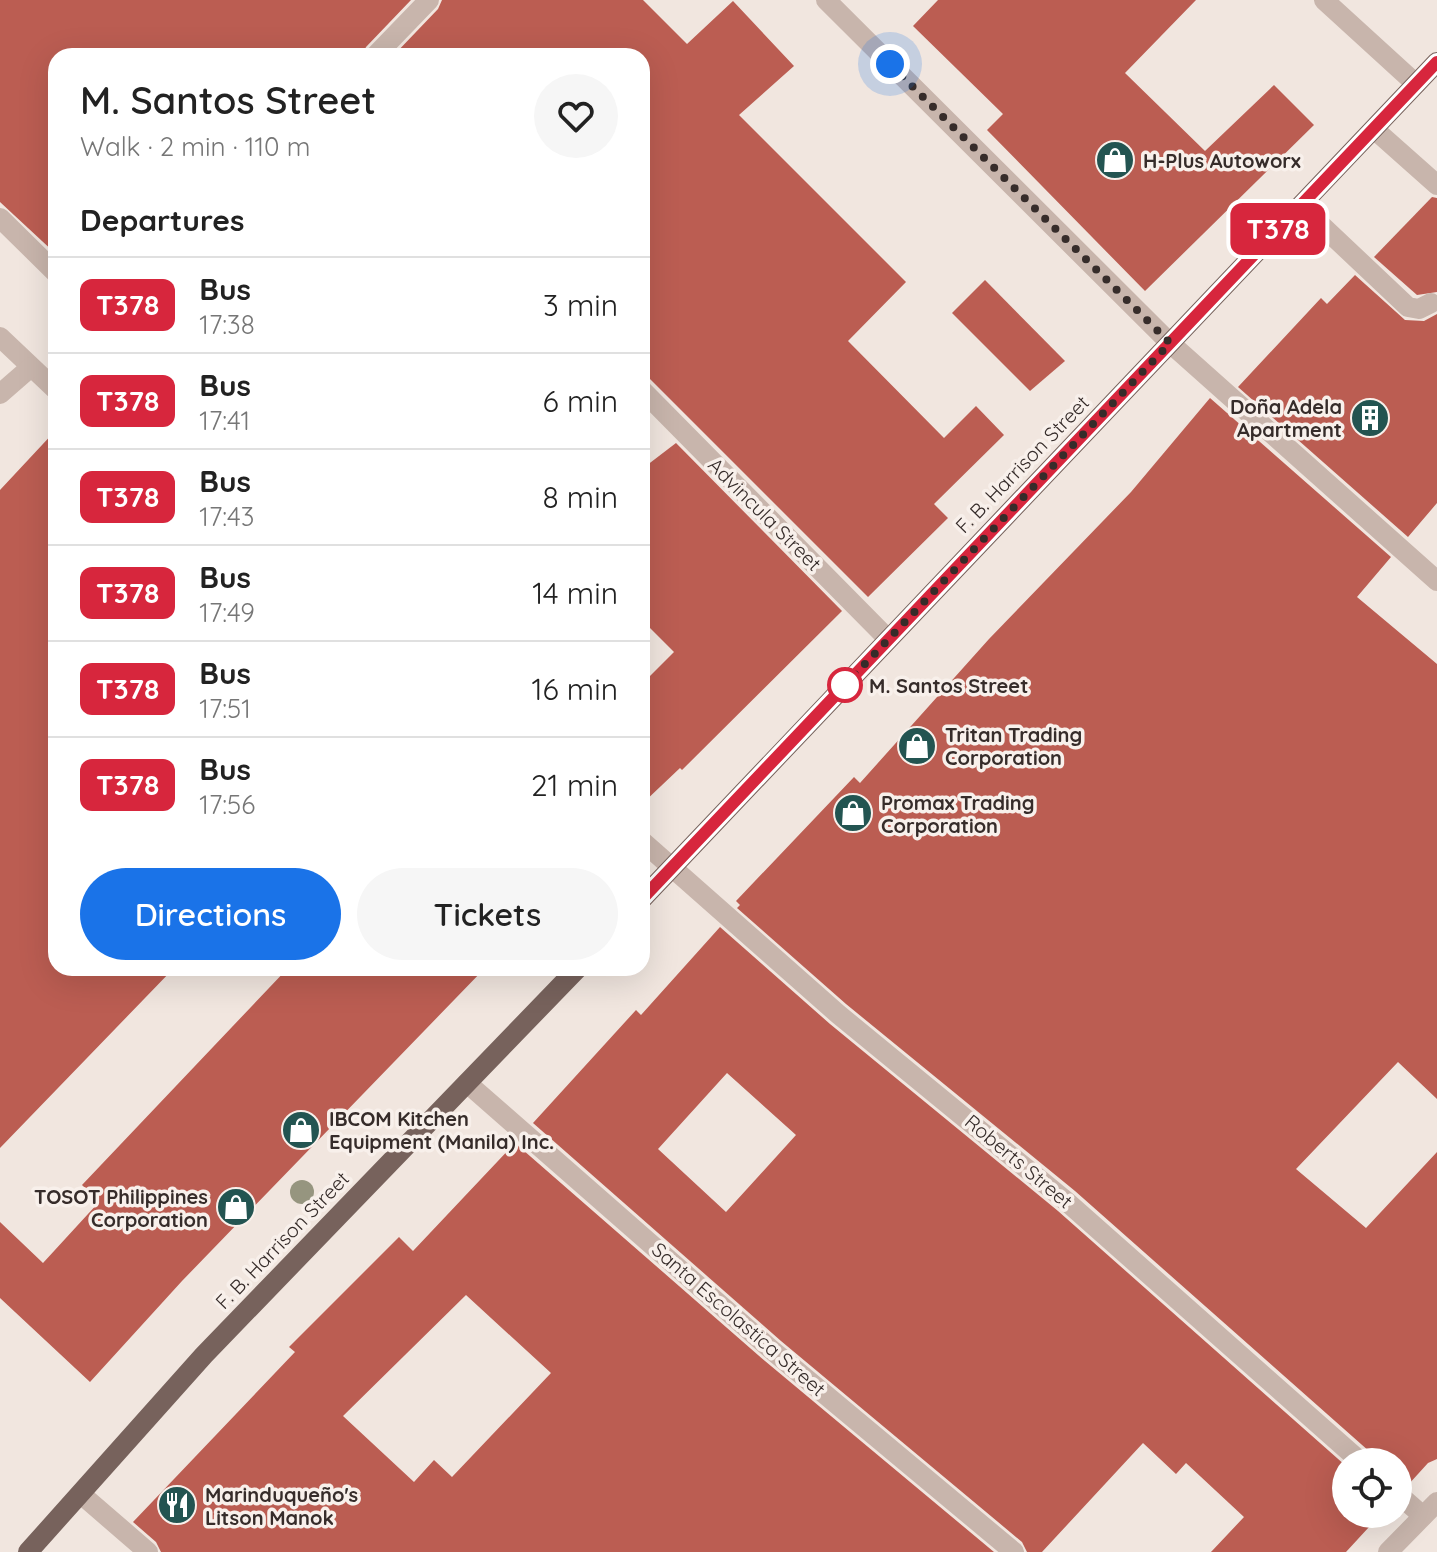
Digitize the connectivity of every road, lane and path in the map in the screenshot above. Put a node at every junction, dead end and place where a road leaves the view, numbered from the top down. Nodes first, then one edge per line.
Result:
1 (429, 0) edge
2 (826, 0) edge
3 (1324, 0) edge
4 (383, 48) edge
5 (1437, 62) edge
6 (1416, 84) junction
7 (1374, 129) junction
8 (1437, 185) edge
9 (1301, 206) junction
10 (0, 218) edge
11 (48, 265) edge
12 (1431, 303) dead end
13 (0, 337) edge
14 (1170, 343) junction
15 (31, 367) junction
16 (48, 383) edge
17 (0, 394) edge
18 (650, 398) edge
19 (1437, 581) edge
20 (888, 639) junction
21 (650, 849) edge
22 (670, 868) junction
23 (650, 890) edge
24 (570, 976) edge
25 (467, 1083) junction
26 (1345, 1448) edge
27 (82, 1495) junction
28 (1430, 1509) edge
29 (28, 1552) edge
30 (148, 1552) edge
31 (1014, 1552) edge
32 (1388, 1552) edge

1 - 4 street
2 - 14 street
3 - 6 street
5 - 6 main road, F. B. Harrison Street
6 - 7 main road, F. B. Harrison Street
7 - 8 street
7 - 9 main road, F. B. Harrison Street
9 - 12 street
9 - 14 main road, F. B. Harrison Street
10 - 11 street
13 - 15 street
14 - 19 street
14 - 20 main road, F. B. Harrison Street
15 - 16 street
15 - 17 street
18 - 20 street, Advincula Street
20 - 22 main road, F. B. Harrison Street
21 - 22 street
22 - 23 main road, F. B. Harrison Street
22 - 26 street, Roberts Street
24 - 25 main road, F. B. Harrison Street
25 - 27 main road, F. B. Harrison Street
25 - 31 street, Santa Escolastica Street
27 - 29 main road, F. B. Harrison Street
27 - 30 street
28 - 32 street

